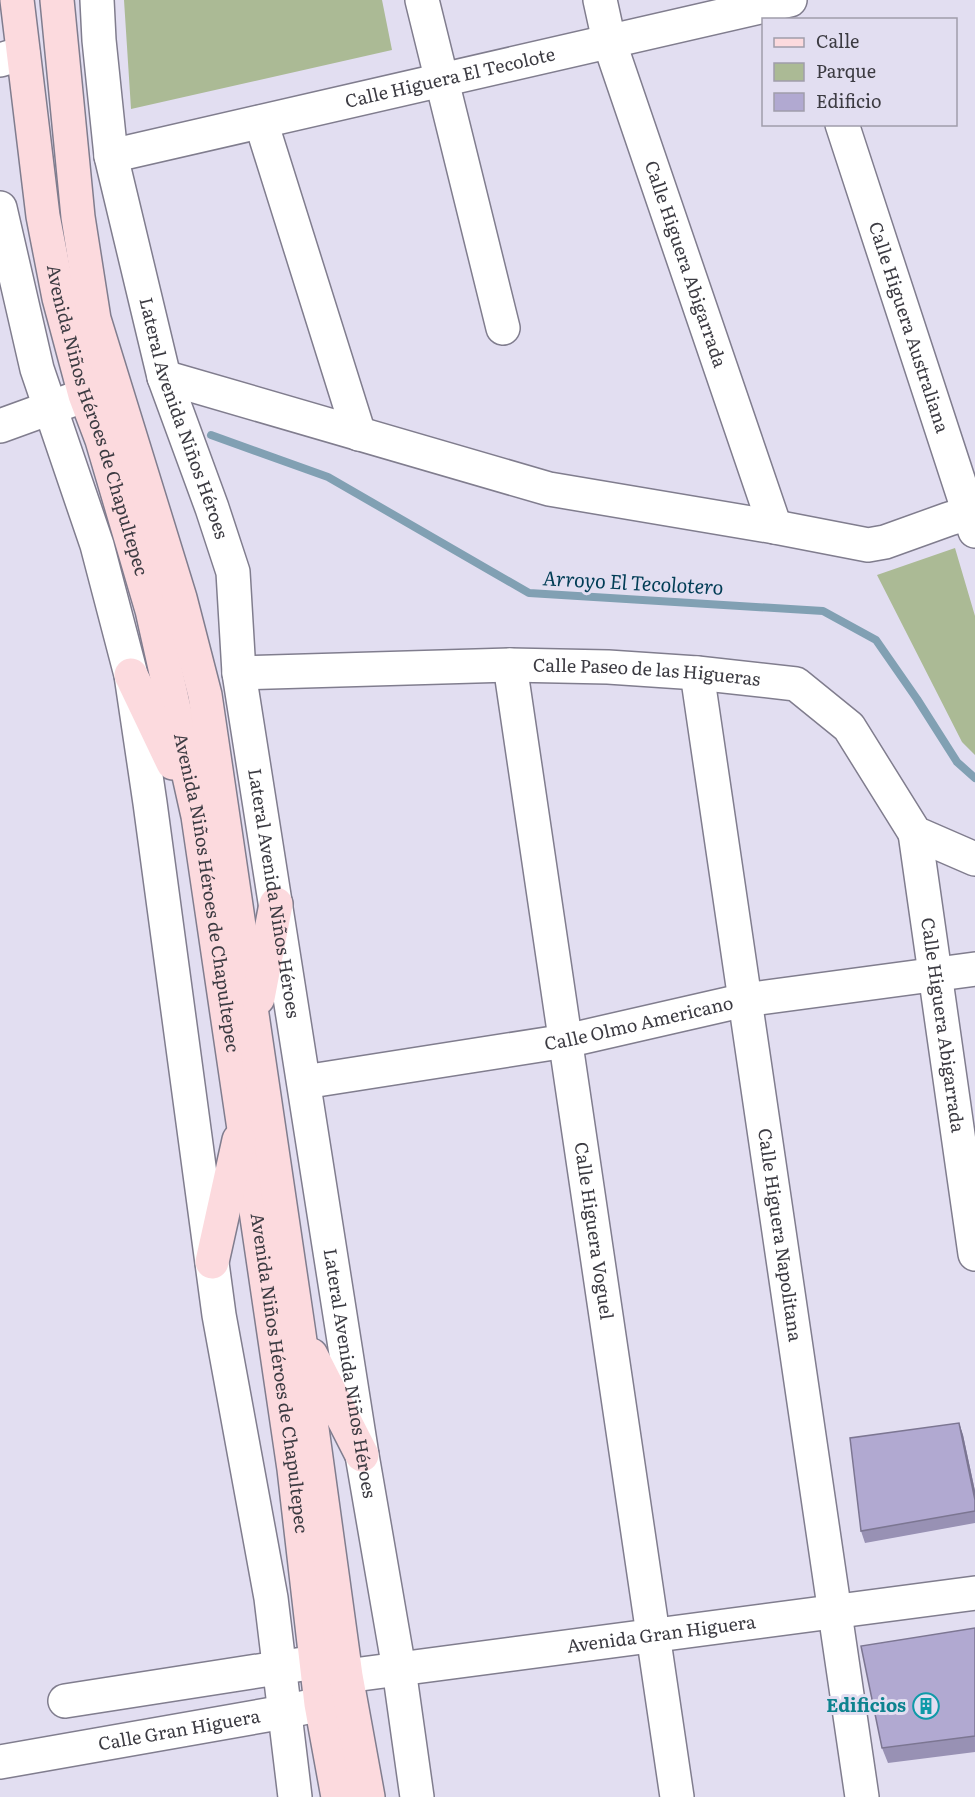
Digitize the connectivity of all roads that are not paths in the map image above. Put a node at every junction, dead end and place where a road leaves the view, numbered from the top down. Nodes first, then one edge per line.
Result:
1 (17, 0) edge
2 (57, 0) edge
3 (97, 0) edge
4 (422, 0) edge
5 (600, 0) edge
6 (790, 0) edge
7 (801, 0) edge
8 (807, 18) edge
9 (609, 41) junction
10 (11, 56) edge
11 (441, 80) junction
12 (261, 122) junction
13 (843, 126) edge
14 (111, 156) junction
15 (0, 208) edge
16 (503, 328) dead end
17 (164, 377) junction
18 (100, 390) junction
19 (49, 408) junction
20 (0, 426) edge
21 (359, 434) junction
22 (967, 480) edge
23 (972, 522) edge
24 (775, 527) junction
25 (510, 665) junction
26 (239, 673) junction
27 (697, 673) junction
28 (131, 675) junction
29 (198, 816) junction
30 (915, 833) junction
31 (975, 859) edge
32 (276, 904) junction
33 (975, 969) edge
34 (935, 975) junction
35 (745, 1000) junction
36 (253, 1023) junction
37 (566, 1041) junction
38 (304, 1082) junction
39 (243, 1121) junction
40 (975, 1254) edge
41 (212, 1262) junction
42 (299, 1334) junction
43 (362, 1455) junction
44 (975, 1593) edge
45 (835, 1611) junction
46 (653, 1635) junction
47 (316, 1662) junction
48 (279, 1668) junction
49 (399, 1669) junction
50 (346, 1676) junction
51 (65, 1701) dead end
52 (321, 1704) junction
53 (284, 1712) junction
54 (0, 1762) edge
55 (295, 1797) edge
56 (338, 1797) edge
57 (368, 1797) edge
58 (417, 1797) edge
59 (677, 1797) edge
60 (862, 1797) edge

1 - 10 main road, Avenida Niños Héroes de Chapultepec
2 - 18 main road, Avenida Niños Héroes de Chapultepec
3 - 14 street, Lateral Avenida Niños Héroes
4 - 11 street
5 - 9 street, Calle Higuera Abigarrada
6 - 9 street, Calle Higuera El Tecolote
7 - 8 street
9 - 11 street, Calle Higuera El Tecolote
9 - 24 street, Calle Higuera Abigarrada
10 - 18 main road, Avenida Niños Héroes de Chapultepec
11 - 12 street, Calle Higuera El Tecolote
11 - 16 street
12 - 14 street, Calle Higuera El Tecolote
12 - 21 street
13 - 22 street, Calle Higuera Australiana
14 - 17 street, Lateral Avenida Niños Héroes
15 - 19 street
17 - 21 street
17 - 26 street, Lateral Avenida Niños Héroes
18 - 19 street
18 - 29 main road, Avenida Niños Héroes de Chapultepec
18 - 36 main road, Avenida Niños Héroes de Chapultepec
19 - 20 street
19 - 28 street
21 - 24 street
22 - 23 street, Calle Higuera Australiana
23 - 24 street
25 - 26 street, Calle Paseo de las Higueras
25 - 27 street, Calle Paseo de las Higueras
25 - 37 street, Calle Higuera Voguel
26 - 32 street, Lateral Avenida Niños Héroes
27 - 30 street, Calle Paseo de las Higueras
27 - 35 street, Calle Higuera Napolitana
28 - 29 main road
28 - 41 street
29 - 39 main road, Avenida Niños Héroes de Chapultepec
30 - 31 street
30 - 34 street, Calle Higuera Abigarrada
32 - 36 main road
32 - 38 street, Lateral Avenida Niños Héroes
33 - 34 street, Calle Olmo Americano
34 - 35 street, Calle Olmo Americano
34 - 40 street, Calle Higuera Abigarrada
35 - 37 street, Calle Olmo Americano
35 - 45 street, Calle Higuera Napolitana
36 - 42 main road, Avenida Niños Héroes de Chapultepec
37 - 38 street, Calle Olmo Americano
37 - 46 street, Calle Higuera Voguel
38 - 43 street, Lateral Avenida Niños Héroes
39 - 41 main road
39 - 47 main road, Avenida Niños Héroes de Chapultepec
41 - 48 street
42 - 43 main road
42 - 50 main road, Avenida Niños Héroes de Chapultepec
43 - 49 street, Lateral Avenida Niños Héroes
44 - 45 street, Avenida Gran Higuera
45 - 46 street, Avenida Gran Higuera
45 - 60 street, Calle Higuera Napolitana
46 - 49 street, Avenida Gran Higuera
46 - 59 street, Calle Higuera Voguel
47 - 48 street
47 - 50 street
47 - 52 main road, Avenida Niños Héroes de Chapultepec
48 - 51 street
48 - 53 street
49 - 50 street, Avenida Gran Higuera
49 - 58 street, Lateral Avenida Niños Héroes
50 - 52 street
50 - 57 main road, Avenida Niños Héroes de Chapultepec
52 - 53 street, Calle Gran Higuera
52 - 56 main road, Avenida Niños Héroes de Chapultepec
53 - 54 street, Calle Gran Higuera
53 - 55 street

